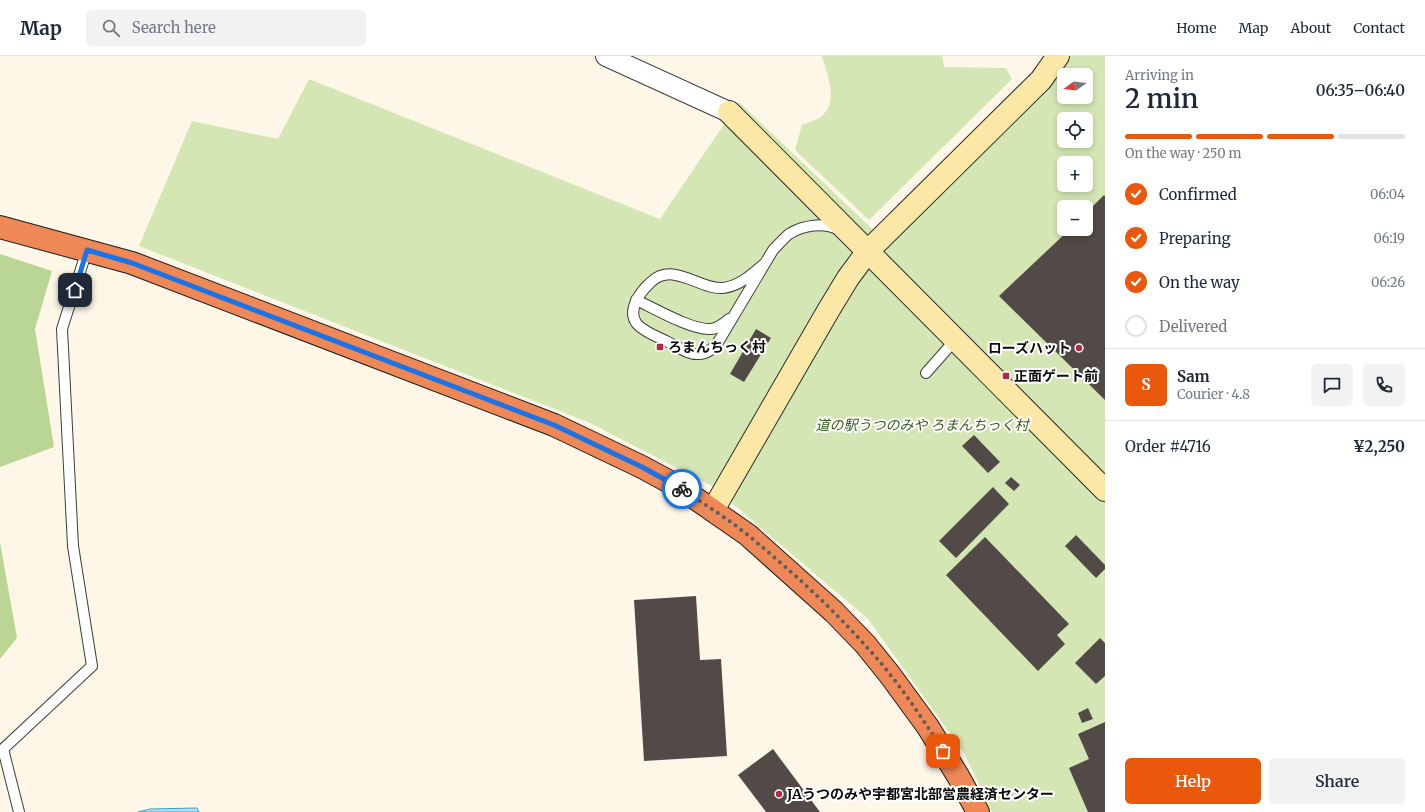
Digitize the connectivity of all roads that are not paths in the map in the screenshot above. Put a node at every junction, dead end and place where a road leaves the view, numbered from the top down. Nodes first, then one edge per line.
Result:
1 (606, 56) edge
2 (1058, 56) edge
3 (729, 112) joint
4 (0, 227) edge
5 (861, 244) junction
6 (87, 250) junction
7 (764, 264) junction
8 (636, 300) junction
9 (734, 315) junction
10 (956, 339) junction
11 (926, 373) dead end
12 (1105, 490) edge
13 (713, 510) junction
14 (19, 812) edge
15 (978, 812) edge

1 - 3 street
2 - 5 street
3 - 5 street
4 - 6 highway
5 - 7 lane
5 - 10 street
5 - 13 street
6 - 13 highway
6 - 14 lane
7 - 8 lane
7 - 9 lane
8 - 9 lane
8 - 9 lane
10 - 11 lane
10 - 12 street
13 - 15 highway

